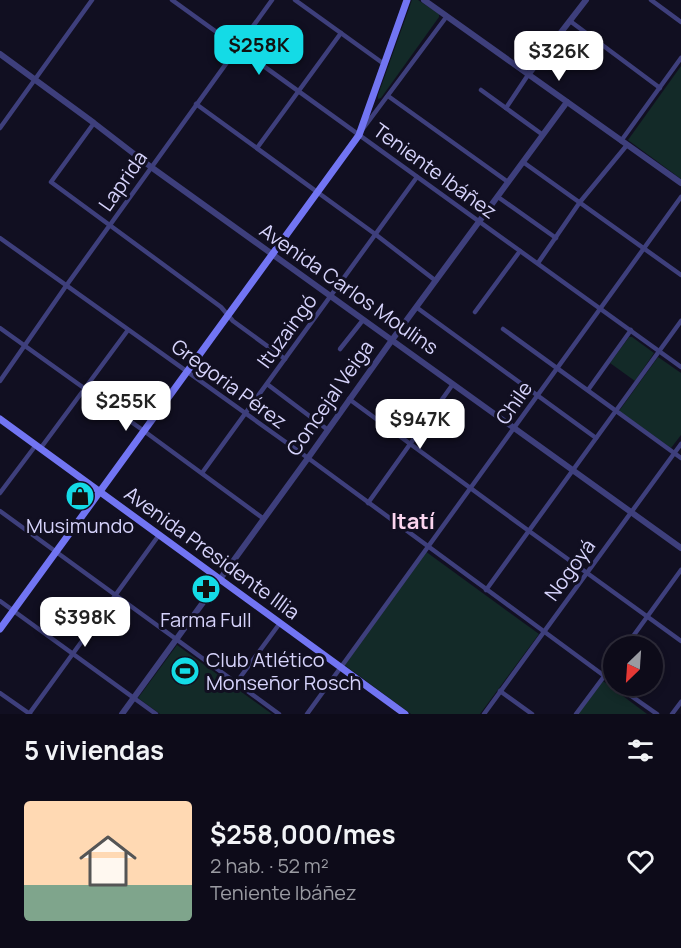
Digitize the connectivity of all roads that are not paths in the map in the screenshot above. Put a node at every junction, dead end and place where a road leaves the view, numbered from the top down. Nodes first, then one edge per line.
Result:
1 (92, 0) edge
2 (172, 0) edge
3 (272, 0) edge
4 (295, 0) edge
5 (407, 0) edge
6 (424, 0) edge
7 (586, 0) edge
8 (651, 0) edge
9 (180, 2) edge
10 (447, 16) junction
11 (570, 21) junction
12 (681, 22) edge
13 (341, 33) junction
14 (238, 47) junction
15 (0, 54) edge
16 (681, 58) edge
17 (384, 64) junction
18 (528, 75) junction
19 (35, 80) junction
20 (660, 88) junction
21 (481, 90) dead end
22 (299, 91) junction
23 (388, 96) junction
24 (567, 102) junction
25 (196, 104) junction
26 (506, 108) junction
27 (94, 123) junction
28 (0, 128) edge
29 (359, 135) junction
30 (543, 135) junction
31 (624, 143) junction
32 (257, 148) junction
33 (523, 162) junction
34 (151, 167) junction
35 (417, 177) junction
36 (508, 182) junction
37 (681, 183) edge
38 (317, 192) junction
39 (498, 197) junction
40 (681, 197) edge
41 (580, 202) junction
42 (480, 221) junction
43 (110, 226) junction
44 (375, 234) junction
45 (0, 238) edge
46 (556, 238) junction
47 (644, 249) junction
48 (520, 251) junction
49 (271, 254) junction
50 (538, 263) junction
51 (681, 275) edge
52 (436, 281) junction
53 (66, 286) junction
54 (330, 296) junction
55 (417, 307) junction
56 (600, 309) junction
57 (475, 312) dead end
58 (228, 314) junction
59 (363, 320) junction
60 (681, 321) edge
61 (0, 328) edge
62 (503, 329) dead end
63 (128, 330) junction
64 (631, 330) junction
65 (392, 340) junction
66 (25, 346) junction
67 (340, 349) dead end
68 (659, 351) junction
69 (285, 359) junction
70 (681, 367) edge
71 (557, 368) junction
72 (187, 372) junction
73 (0, 381) edge
74 (267, 384) junction
75 (453, 384) junction
76 (85, 389) junction
77 (588, 390) junction
78 (537, 396) junction
79 (349, 399) junction
80 (616, 410) junction
81 (245, 414) junction
82 (0, 419) edge
83 (514, 428) junction
84 (328, 430) junction
85 (144, 431) junction
86 (596, 438) junction
87 (410, 444) junction
88 (681, 444) edge
89 (38, 447) junction
90 (674, 453) junction
91 (308, 458) junction
92 (681, 458) edge
93 (573, 470) junction
94 (202, 473) junction
95 (471, 489) junction
96 (100, 492) junction
97 (0, 493) edge
98 (368, 502) junction
99 (0, 511) edge
100 (631, 512) junction
101 (264, 519) junction
102 (529, 531) junction
103 (159, 535) junction
104 (429, 548) junction
105 (681, 548) edge
106 (57, 551) junction
107 (681, 570) edge
108 (587, 573) junction
109 (220, 579) junction
110 (486, 590) junction
111 (116, 595) junction
112 (0, 601) edge
113 (14, 610) junction
114 (648, 617) junction
115 (280, 623) junction
116 (0, 629) edge
117 (544, 632) junction
118 (634, 636) edge
119 (176, 639) junction
120 (681, 641) edge
121 (73, 654) junction
122 (342, 667) junction
123 (603, 675) edge
124 (603, 677) edge
125 (236, 683) junction
126 (500, 691) junction
127 (0, 693) edge
128 (631, 696) edge
129 (134, 698) junction
130 (681, 702) edge
131 (29, 714) edge
132 (122, 714) edge
133 (156, 714) edge
134 (279, 714) edge
135 (307, 714) edge
136 (405, 714) edge
137 (484, 714) edge
138 (532, 714) edge
139 (576, 714) edge
140 (657, 714) edge
141 (672, 714) edge

1 - 19 street
2 - 9 street, Teniente Ibáñez
3 - 14 street, Laprida
4 - 13 street
5 - 17 main road
6 - 10 street
7 - 11 street
8 - 12 street
9 - 14 street, Teniente Ibáñez
10 - 18 street
10 - 23 street
11 - 18 street
11 - 20 street
13 - 17 street
13 - 22 street
14 - 22 street, Teniente Ibáñez
14 - 25 street, Laprida
15 - 19 street, Avenida Carlos Moulins
16 - 20 street
17 - 29 main road
18 - 24 street
18 - 26 street
19 - 27 street, Avenida Carlos Moulins
19 - 28 street
20 - 31 street
21 - 26 street
22 - 29 street, Teniente Ibáñez
22 - 32 street
23 - 29 street
23 - 36 street
24 - 30 street, Concejal Veiga
24 - 31 street
25 - 32 street
25 - 34 street, Laprida
26 - 30 street
27 - 34 street, Avenida Carlos Moulins
27 - 43 street
29 - 35 street, Teniente Ibáñez
29 - 38 main road
30 - 33 street, Concejal Veiga
31 - 37 street
31 - 41 street
32 - 38 street
33 - 36 street, Concejal Veiga
33 - 41 street
34 - 43 street, Laprida
34 - 49 street, Avenida Carlos Moulins
35 - 42 street, Teniente Ibáñez
35 - 44 street, Ituzaingó
36 - 39 street, Concejal Veiga
38 - 44 street
38 - 49 main road
39 - 42 street, Concejal Veiga
39 - 46 street
40 - 47 street, Chile
41 - 46 street
41 - 47 street
42 - 48 street, Teniente Ibáñez
42 - 52 street, Concejal Veiga
43 - 53 street, Laprida
43 - 58 street
44 - 52 street
44 - 54 street, Ituzaingó
45 - 53 street, Gregoria Pérez
46 - 50 street
47 - 51 street
47 - 56 street, Chile
48 - 50 street, Teniente Ibáñez
48 - 57 street
49 - 54 street, Avenida Carlos Moulins
49 - 58 main road
50 - 56 street, Teniente Ibáñez
52 - 55 street, Concejal Veiga
53 - 63 street, Gregoria Pérez
53 - 66 street, Laprida
54 - 59 street, Avenida Carlos Moulins
54 - 69 street, Ituzaingó
55 - 65 street, Concejal Veiga
55 - 78 street
56 - 64 street, Teniente Ibáñez
56 - 71 street, Chile
58 - 69 street
58 - 72 main road
59 - 65 street, Avenida Carlos Moulins
59 - 67 street
60 - 68 street
61 - 66 street
62 - 71 street
63 - 72 street, Gregoria Pérez
63 - 76 street
64 - 68 street, Teniente Ibáñez
64 - 77 street
65 - 75 street, Avenida Carlos Moulins
65 - 79 street, Concejal Veiga
66 - 73 street, Laprida
66 - 76 street
68 - 70 street, Teniente Ibáñez
68 - 80 street
69 - 74 street, Ituzaingó
71 - 77 street
71 - 78 street, Chile
72 - 81 street, Gregoria Pérez
72 - 85 main road
74 - 81 street, Ituzaingó
74 - 84 street
75 - 83 street, Avenida Carlos Moulins
75 - 87 street
76 - 85 street
76 - 89 street
77 - 80 street
78 - 83 street, Chile
78 - 86 street
79 - 84 street, Concejal Veiga
79 - 87 street
80 - 86 street
80 - 90 street
81 - 91 street, Gregoria Pérez
81 - 94 street, Ituzaingó
82 - 89 main road, Avenida Presidente Illia
83 - 93 street, Avenida Carlos Moulins
83 - 95 street, Chile
84 - 91 street, Concejal Veiga
85 - 94 street
85 - 96 main road
86 - 93 street
87 - 95 street
87 - 98 street
88 - 90 street, Nogoyá
89 - 96 main road, Avenida Presidente Illia
89 - 97 street
90 - 92 street
90 - 100 street, Nogoyá
91 - 98 street, Gregoria Pérez
91 - 101 street, Concejal Veiga
93 - 100 street, Avenida Carlos Moulins
93 - 102 street
94 - 101 street
95 - 102 street
95 - 104 street, Chile
96 - 103 main road, Avenida Presidente Illia
96 - 106 main road
98 - 104 street, Gregoria Pérez
99 - 106 street
100 - 105 street, Avenida Carlos Moulins
100 - 108 street, Nogoyá
101 - 109 street, Concejal Veiga
102 - 108 street
102 - 110 street
103 - 109 main road, Avenida Presidente Illia
103 - 111 street
104 - 110 street, Gregoria Pérez
104 - 122 street, Chile
106 - 111 street
106 - 113 main road
107 - 114 street
108 - 114 street
108 - 117 street, Nogoyá
109 - 115 main road, Avenida Presidente Illia
109 - 119 street, Concejal Veiga
110 - 117 street, Gregoria Pérez
111 - 119 street
111 - 121 street
112 - 113 street
113 - 116 main road
113 - 121 street
114 - 118 street
114 - 120 street
115 - 122 main road, Avenida Presidente Illia
115 - 125 street
117 - 123 street, Gregoria Pérez
117 - 126 street, Nogoyá
119 - 125 street
119 - 129 street, Concejal Veiga
121 - 129 street
121 - 131 street
122 - 135 street, Chile
122 - 136 main road, Avenida Presidente Illia
124 - 139 street
125 - 134 street
126 - 137 street, Nogoyá
126 - 138 street
127 - 131 street
128 - 140 street
129 - 132 street, Concejal Veiga
129 - 133 street
130 - 141 street

